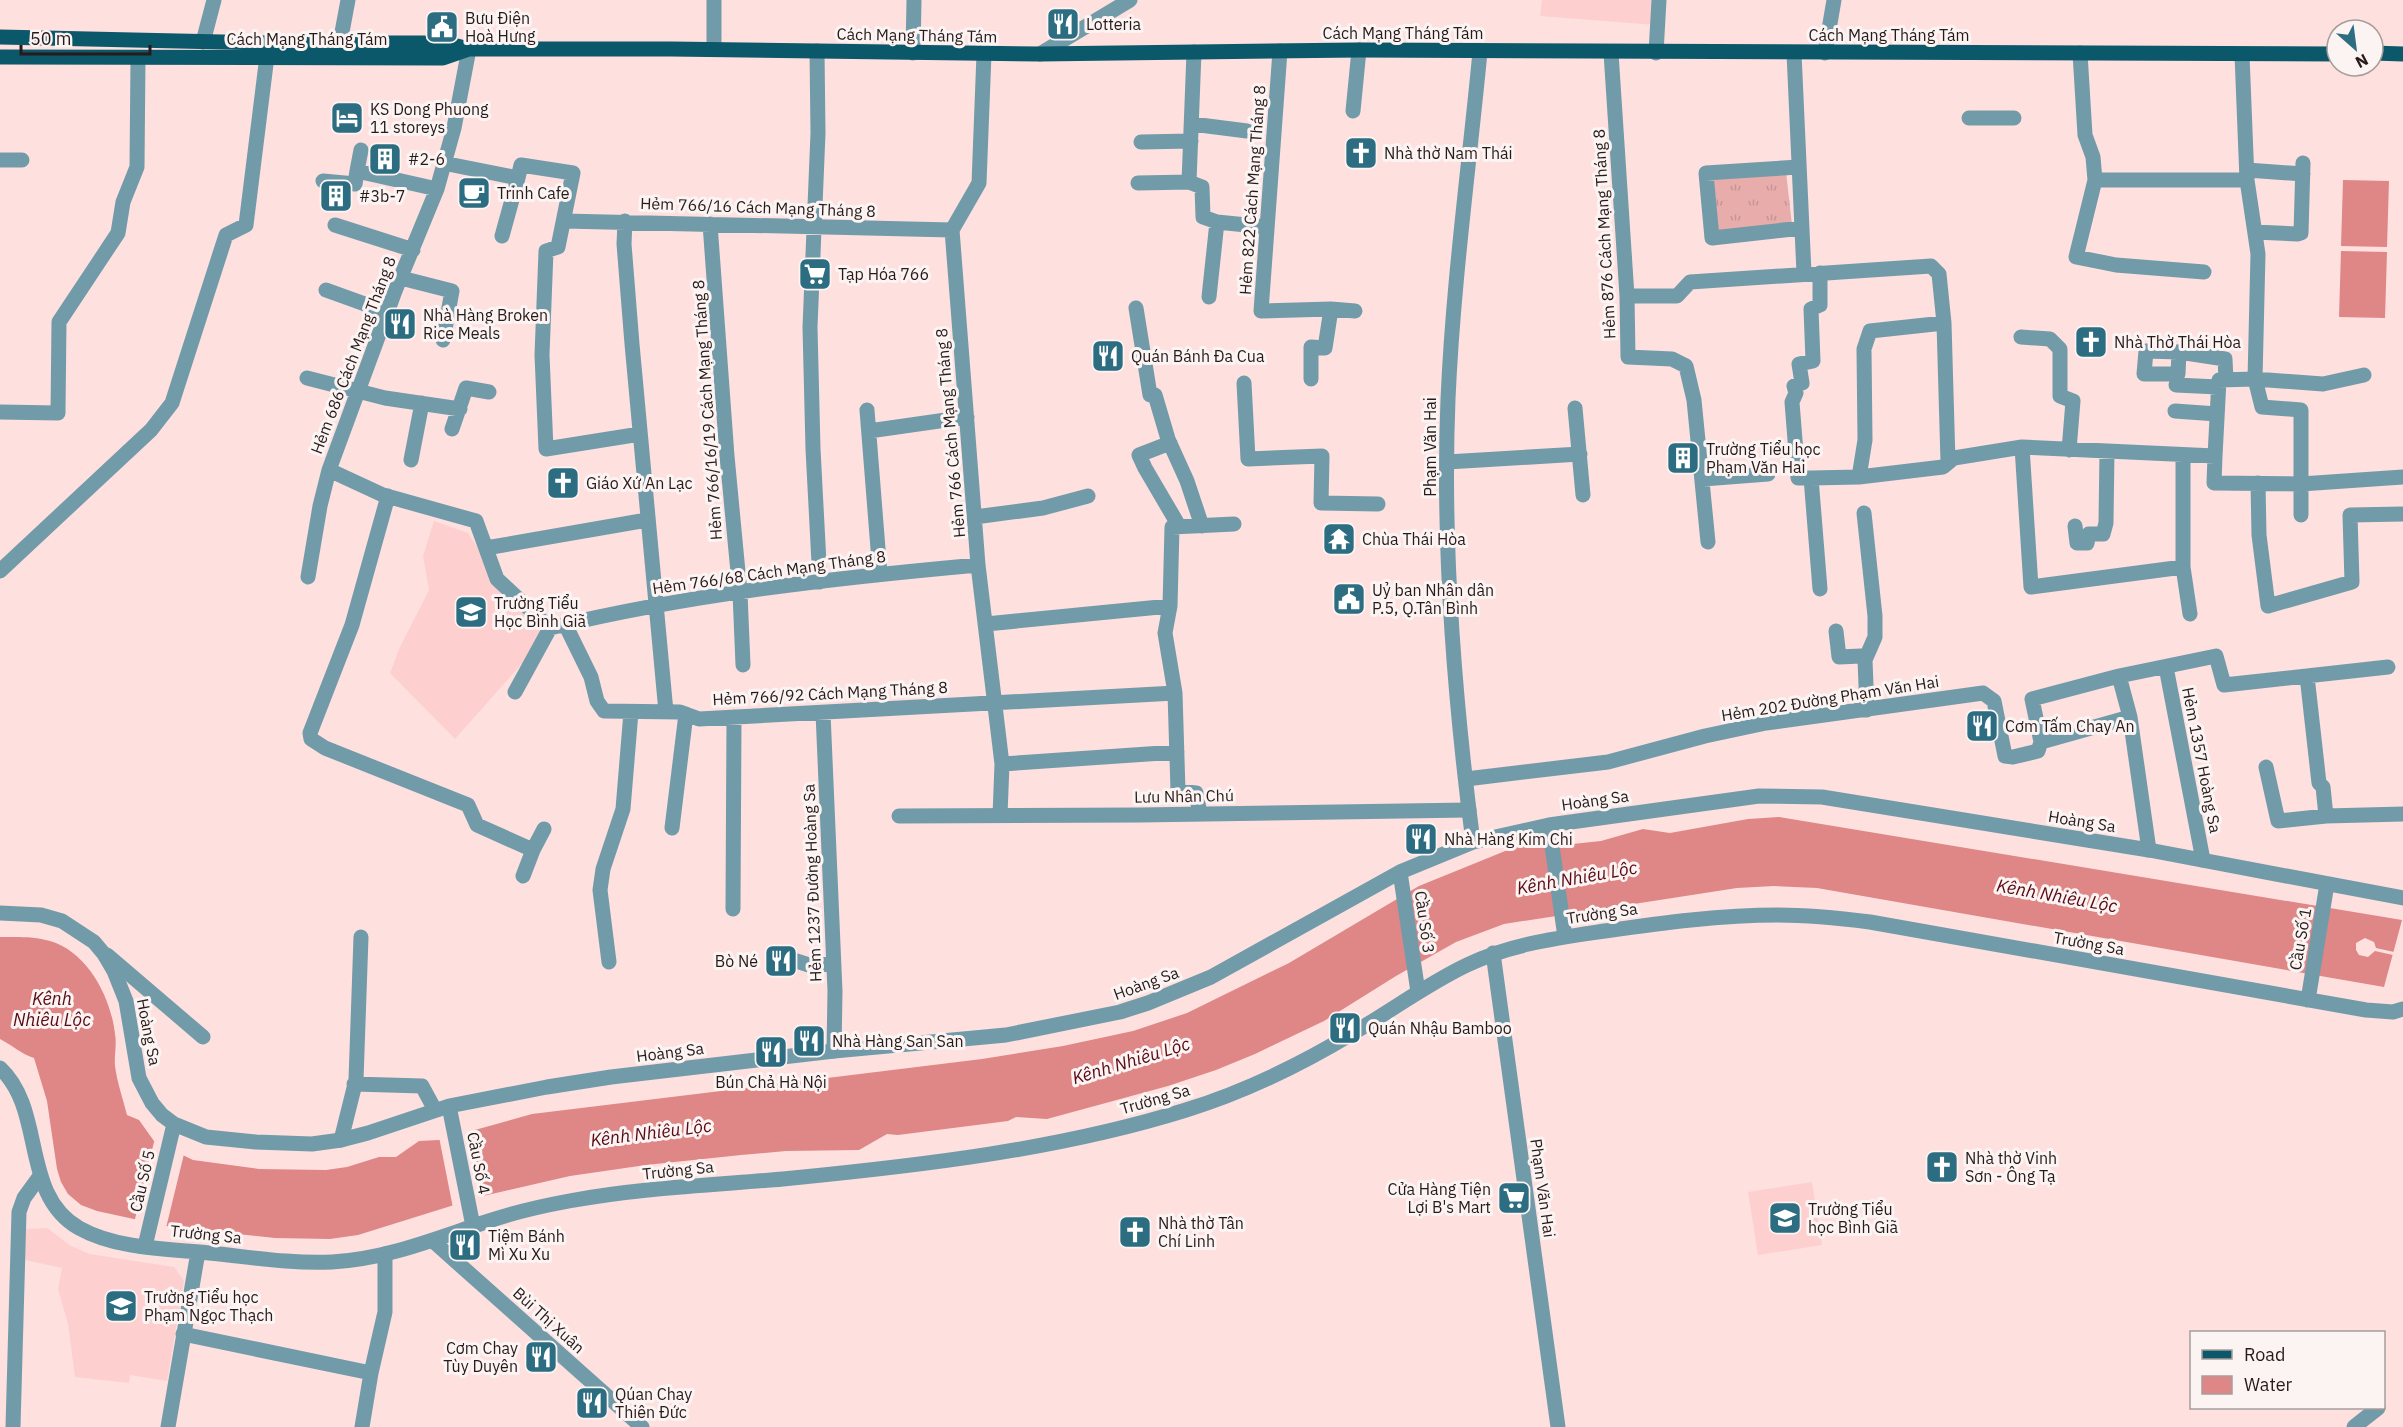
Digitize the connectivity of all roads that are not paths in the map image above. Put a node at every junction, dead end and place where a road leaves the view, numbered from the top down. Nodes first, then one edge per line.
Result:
1 (214, 0) edge
2 (348, 0) edge
3 (714, 0) edge
4 (914, 0) edge
5 (1130, 0) edge
6 (1659, 0) edge
7 (1834, 0) edge
8 (0, 37) edge
9 (203, 42) junction
10 (340, 43) junction
11 (469, 49) junction
12 (714, 49) junction
13 (1359, 50) junction
14 (817, 51) junction
15 (1280, 51) junction
16 (1194, 52) junction
17 (1480, 52) junction
18 (914, 53) junction
19 (1611, 53) junction
20 (1656, 53) junction
21 (1794, 53) junction
22 (1825, 53) junction
23 (2080, 53) junction
24 (2385, 53) edge
25 (984, 54) junction
26 (1040, 54) junction
27 (2325, 54) edge
28 (2403, 54) edge
29 (2242, 55) junction
30 (267, 56) junction
31 (0, 57) edge
32 (138, 58) junction
33 (1353, 111) dead end
34 (1969, 118) dead end
35 (2014, 118) dead end
36 (1192, 124) junction
37 (1246, 131) dead end
38 (1191, 141) junction
39 (1141, 142) dead end
40 (361, 150) dead end
41 (0, 160) edge
42 (22, 160) dead end
43 (443, 163) junction
44 (1799, 167) junction
45 (357, 171) junction
46 (2247, 175) junction
47 (518, 178) junction
48 (2095, 180) junction
49 (323, 181) dead end
50 (1190, 182) junction
51 (1138, 183) dead end
52 (437, 189) junction
53 (564, 221) junction
54 (625, 221) junction
55 (1217, 222) junction
56 (710, 224) junction
57 (335, 225) dead end
58 (814, 227) junction
59 (1802, 228) junction
60 (952, 230) junction
61 (1267, 230) junction
62 (2255, 232) junction
63 (502, 236) dead end
64 (413, 250) junction
65 (2204, 272) dead end
66 (1804, 273) junction
67 (1820, 273) junction
68 (401, 278) junction
69 (326, 290) dead end
70 (1627, 296) junction
71 (1209, 297) dead end
72 (1136, 308) dead end
73 (1331, 309) junction
74 (1354, 311) dead end
75 (387, 312) junction
76 (1944, 323) junction
77 (2021, 337) dead end
78 (442, 340) dead end
79 (2179, 352) dead end
80 (2364, 375) dead end
81 (307, 378) dead end
82 (1311, 379) dead end
83 (2255, 379) junction
84 (1244, 383) dead end
85 (2222, 383) junction
86 (2176, 385) dead end
87 (357, 390) junction
88 (489, 392) dead end
89 (422, 403) junction
90 (1575, 408) dead end
91 (460, 409) junction
92 (867, 410) dead end
93 (2175, 411) dead end
94 (0, 412) edge
95 (2217, 414) junction
96 (967, 417) junction
97 (453, 429) dead end
98 (869, 431) junction
99 (640, 434) junction
100 (1170, 443) junction
101 (2022, 447) junction
102 (2069, 450) junction
103 (2107, 451) junction
104 (1580, 454) junction
105 (2183, 456) junction
106 (2215, 456) junction
107 (411, 460) dead end
108 (1447, 462) junction
109 (1948, 462) junction
110 (328, 470) junction
111 (1768, 474) dead end
112 (1812, 477) junction
113 (1859, 477) junction
114 (2403, 477) edge
115 (1703, 480) junction
116 (2258, 483) junction
117 (2301, 484) junction
118 (1583, 495) dead end
119 (388, 496) junction
120 (1089, 496) dead end
121 (1378, 504) dead end
122 (1864, 513) dead end
123 (2403, 514) edge
124 (2301, 515) dead end
125 (975, 517) junction
126 (647, 520) junction
127 (1234, 524) dead end
128 (1179, 526) junction
129 (1202, 526) junction
130 (2074, 526) dead end
131 (1708, 542) dead end
132 (486, 548) junction
133 (978, 565) junction
134 (2183, 567) junction
135 (0, 570) edge
136 (880, 574) junction
137 (308, 577) dead end
138 (820, 582) junction
139 (1820, 589) dead end
140 (740, 593) junction
141 (655, 606) junction
142 (1170, 606) junction
143 (2190, 614) dead end
144 (565, 624) junction
145 (986, 624) junction
146 (550, 628) junction
147 (1836, 631) dead end
148 (1865, 660) junction
149 (743, 665) dead end
150 (2166, 667) junction
151 (2388, 667) dead end
152 (2119, 676) junction
153 (2307, 676) junction
154 (515, 692) dead end
155 (1175, 693) junction
156 (996, 701) junction
157 (1867, 710) junction
158 (631, 712) junction
159 (666, 712) junction
160 (824, 713) junction
161 (686, 714) junction
162 (734, 717) junction
163 (2130, 717) junction
164 (2041, 742) junction
165 (1177, 752) junction
166 (1002, 764) junction
167 (2266, 767) dead end
168 (1466, 779) junction
169 (1469, 810) junction
170 (1200, 814) junction
171 (2403, 814) edge
172 (1000, 815) junction
173 (898, 816) dead end
174 (2326, 816) junction
175 (672, 828) dead end
176 (544, 829) dead end
177 (1550, 831) junction
178 (1473, 842) junction
179 (533, 850) junction
180 (2149, 850) junction
181 (2203, 860) junction
182 (523, 876) dead end
183 (1401, 880) junction
184 (2326, 891) junction
185 (2403, 898) edge
186 (733, 909) dead end
187 (0, 913) edge
188 (1564, 930) junction
189 (361, 937) dead end
190 (1493, 953) junction
191 (104, 954) junction
192 (787, 958) dead end
193 (609, 962) dead end
194 (833, 964) junction
195 (1416, 985) junction
196 (2309, 993) junction
197 (2400, 1012) edge
198 (203, 1037) dead end
199 (834, 1051) junction
200 (0, 1068) edge
201 (354, 1084) junction
202 (442, 1108) junction
203 (174, 1124) junction
204 (341, 1140) junction
205 (40, 1176) junction
206 (473, 1226) junction
207 (433, 1241) junction
208 (145, 1246) junction
209 (198, 1252) junction
210 (385, 1254) junction
211 (183, 1334) junction
212 (371, 1373) junction
213 (2377, 1409) edge
214 (13, 1427) edge
215 (168, 1427) edge
216 (362, 1427) edge
217 (642, 1427) edge
218 (1558, 1427) edge
219 (2354, 1427) edge

1 - 9 street
2 - 10 street
3 - 12 street
4 - 18 street
5 - 26 street
6 - 20 street
7 - 22 street
8 - 9 main road, Cách Mạng Tháng Tám
9 - 10 main road, Cách Mạng Tháng Tám
10 - 11 main road, Cách Mạng Tháng Tám
11 - 12 main road, Cách Mạng Tháng Tám
11 - 30 main road, Cách Mạng Tháng Tám
11 - 43 street, Hẻm 686 Cách Mạng Tháng 8
12 - 14 main road, Cách Mạng Tháng Tám
13 - 15 main road, Cách Mạng Tháng Tám
13 - 17 main road, Cách Mạng Tháng Tám
13 - 33 street
14 - 18 main road, Cách Mạng Tháng Tám
14 - 58 street
15 - 16 main road, Cách Mạng Tháng Tám
15 - 61 street, Hẻm 822 Cách Mạng Tháng 8
16 - 26 main road, Cách Mạng Tháng Tám
16 - 36 street
17 - 19 main road, Cách Mạng Tháng Tám
17 - 108 street, Phạm Văn Hai
18 - 25 main road, Cách Mạng Tháng Tám
19 - 20 main road, Cách Mạng Tháng Tám
19 - 70 street, Hẻm 876 Cách Mạng Tháng 8
20 - 21 main road, Cách Mạng Tháng Tám
21 - 22 main road, Cách Mạng Tháng Tám
21 - 44 street
22 - 23 main road, Cách Mạng Tháng Tám
23 - 29 main road, Cách Mạng Tháng Tám
23 - 48 street
24 - 28 main road
25 - 26 main road, Cách Mạng Tháng Tám
25 - 60 street
27 - 29 main road, Cách Mạng Tháng Tám
29 - 46 street
30 - 32 main road, Cách Mạng Tháng Tám
30 - 135 street
31 - 32 main road, Cách Mạng Tháng Tám
32 - 94 street
34 - 35 street
36 - 37 street
36 - 38 street
38 - 39 street
38 - 50 street
40 - 45 street
41 - 42 street
43 - 47 street
43 - 52 street, Hẻm 686 Cách Mạng Tháng 8
44 - 59 street
44 - 59 street
45 - 49 street
45 - 52 street
46 - 48 street
46 - 62 street
46 - 62 street
47 - 53 street
47 - 63 street
48 - 65 street
50 - 51 street
50 - 55 street
52 - 64 street, Hẻm 686 Cách Mạng Tháng 8
53 - 54 street, Hẻm 766/16 Cách Mạng Tháng 8
53 - 99 street
54 - 56 street, Hẻm 766/16 Cách Mạng Tháng 8
54 - 99 street
55 - 61 street
55 - 71 street
56 - 58 street, Hẻm 766/16 Cách Mạng Tháng 8
56 - 140 street, Hẻm 766/16/19 Cách Mạng Tháng 8
57 - 64 street
58 - 60 street, Hẻm 766/16 Cách Mạng Tháng 8
58 - 138 street
59 - 66 street
60 - 96 street, Hẻm 766 Cách Mạng Tháng 8
61 - 73 street, Hẻm 822 Cách Mạng Tháng 8
62 - 83 street
64 - 68 street, Hẻm 686 Cách Mạng Tháng 8
66 - 67 street
66 - 70 street
67 - 76 street
67 - 112 street
68 - 75 street, Hẻm 686 Cách Mạng Tháng 8
68 - 78 street
69 - 75 street
70 - 115 street, Hẻm 876 Cách Mạng Tháng 8
72 - 100 street
73 - 74 street, Hẻm 822 Cách Mạng Tháng 8
73 - 82 street
75 - 87 street, Hẻm 686 Cách Mạng Tháng 8
76 - 109 street
76 - 113 street
77 - 102 street
79 - 85 street
80 - 83 street
81 - 87 street
83 - 85 street
83 - 117 street
84 - 121 street
85 - 86 street
85 - 95 street
87 - 89 street
87 - 110 street, Hẻm 686 Cách Mạng Tháng 8
88 - 91 street
89 - 91 street
89 - 107 street
90 - 104 street
91 - 97 street
92 - 98 street
93 - 95 street
95 - 106 street
96 - 98 street
96 - 125 street, Hẻm 766 Cách Mạng Tháng 8
98 - 136 street
99 - 126 street
100 - 128 street
100 - 129 street
101 - 102 street
101 - 109 street
101 - 134 street
102 - 103 street
103 - 105 street
103 - 130 street
104 - 108 street
104 - 118 street
105 - 106 street
105 - 134 street
106 - 116 street
108 - 168 street, Phạm Văn Hai
109 - 113 street
110 - 119 street, Hẻm 686 Cách Mạng Tháng 8
110 - 137 street
111 - 115 street
112 - 113 street
112 - 139 street
114 - 117 street
115 - 131 street, Hẻm 876 Cách Mạng Tháng 8
116 - 117 street
116 - 123 street
117 - 124 street
119 - 132 street, Hẻm 686 Cách Mạng Tháng 8
119 - 179 street
120 - 125 street
122 - 148 street
125 - 133 street, Hẻm 766 Cách Mạng Tháng 8
126 - 132 street
126 - 141 street
127 - 129 street
128 - 129 street
128 - 142 street
132 - 146 street, Hẻm 686 Cách Mạng Tháng 8
133 - 136 street, Hẻm 766/68 Cách Mạng Tháng 8
133 - 145 street, Hẻm 766 Cách Mạng Tháng 8
134 - 143 street
136 - 138 street, Hẻm 766/68 Cách Mạng Tháng 8
138 - 140 street, Hẻm 766/68 Cách Mạng Tháng 8
140 - 141 street, Hẻm 766/68 Cách Mạng Tháng 8
140 - 149 street, Hẻm 766/16/19 Cách Mạng Tháng 8
141 - 144 street, Hẻm 766/68 Cách Mạng Tháng 8
141 - 159 street
142 - 145 street
142 - 155 street
144 - 146 street
144 - 158 street
145 - 156 street, Hẻm 766 Cách Mạng Tháng 8
146 - 154 street
147 - 148 street
148 - 157 street
150 - 152 street
150 - 153 street
150 - 181 street, Hẻm 1357 Hoàng Sa
151 - 153 street
152 - 163 street
152 - 164 street
153 - 174 street
155 - 156 street, Hẻm 766/92 Cách Mạng Tháng 8
155 - 165 street
156 - 160 street, Hẻm 766/92 Cách Mạng Tháng 8
156 - 166 street, Hẻm 766 Cách Mạng Tháng 8
157 - 164 street, Hẻm 202 Đường Phạm Văn Hai
157 - 168 street, Hẻm 202 Đường Phạm Văn Hai
158 - 159 street, Hẻm 766/92 Cách Mạng Tháng 8
158 - 193 street
159 - 161 street, Hẻm 766/92 Cách Mạng Tháng 8
160 - 162 street, Hẻm 766/92 Cách Mạng Tháng 8
160 - 194 street, Hẻm 1237 Đường Hoàng Sa
161 - 162 street, Hẻm 766/92 Cách Mạng Tháng 8
161 - 175 street
162 - 186 street
163 - 164 street
163 - 180 street
165 - 166 street
165 - 170 street
166 - 172 street, Hẻm 766 Cách Mạng Tháng 8
167 - 174 street
168 - 169 street, Phạm Văn Hai
169 - 170 street, Lưu Nhân Chú
169 - 178 street, Phạm Văn Hai
170 - 172 street, Lưu Nhân Chú
171 - 174 street
172 - 173 street, Lưu Nhân Chú
176 - 179 street
177 - 178 street, Hoàng Sa
177 - 180 street, Hoàng Sa
177 - 188 street
178 - 183 street, Hoàng Sa
179 - 182 street
180 - 181 street, Hoàng Sa
181 - 184 street, Hoàng Sa
183 - 195 street, Cầu Số 3
183 - 199 street, Hoàng Sa
184 - 185 street, Hoàng Sa
184 - 196 street, Cầu Số 1
187 - 191 street, Hoàng Sa
188 - 190 street, Trường Sa
188 - 196 street, Trường Sa
189 - 201 street
190 - 195 street, Trường Sa
190 - 218 street, Phạm Văn Hai
191 - 198 street
191 - 203 street, Hoàng Sa
192 - 194 street
194 - 199 street, Hẻm 1237 Đường Hoàng Sa
195 - 206 street, Trường Sa
196 - 197 street, Trường Sa
199 - 202 street, Hoàng Sa
200 - 205 street, Trường Sa
201 - 202 street
201 - 204 street
202 - 204 street, Hoàng Sa
202 - 206 street, Cầu Số 4
203 - 204 street, Hoàng Sa
203 - 208 street, Cầu Số 5
205 - 208 street, Trường Sa
205 - 214 street
206 - 207 street, Trường Sa
207 - 210 street, Trường Sa
207 - 217 street, Bùi Thị Xuân
208 - 209 street, Trường Sa
209 - 210 street, Trường Sa
209 - 211 street
210 - 212 street
211 - 212 street
211 - 215 street
212 - 216 street
213 - 219 street

